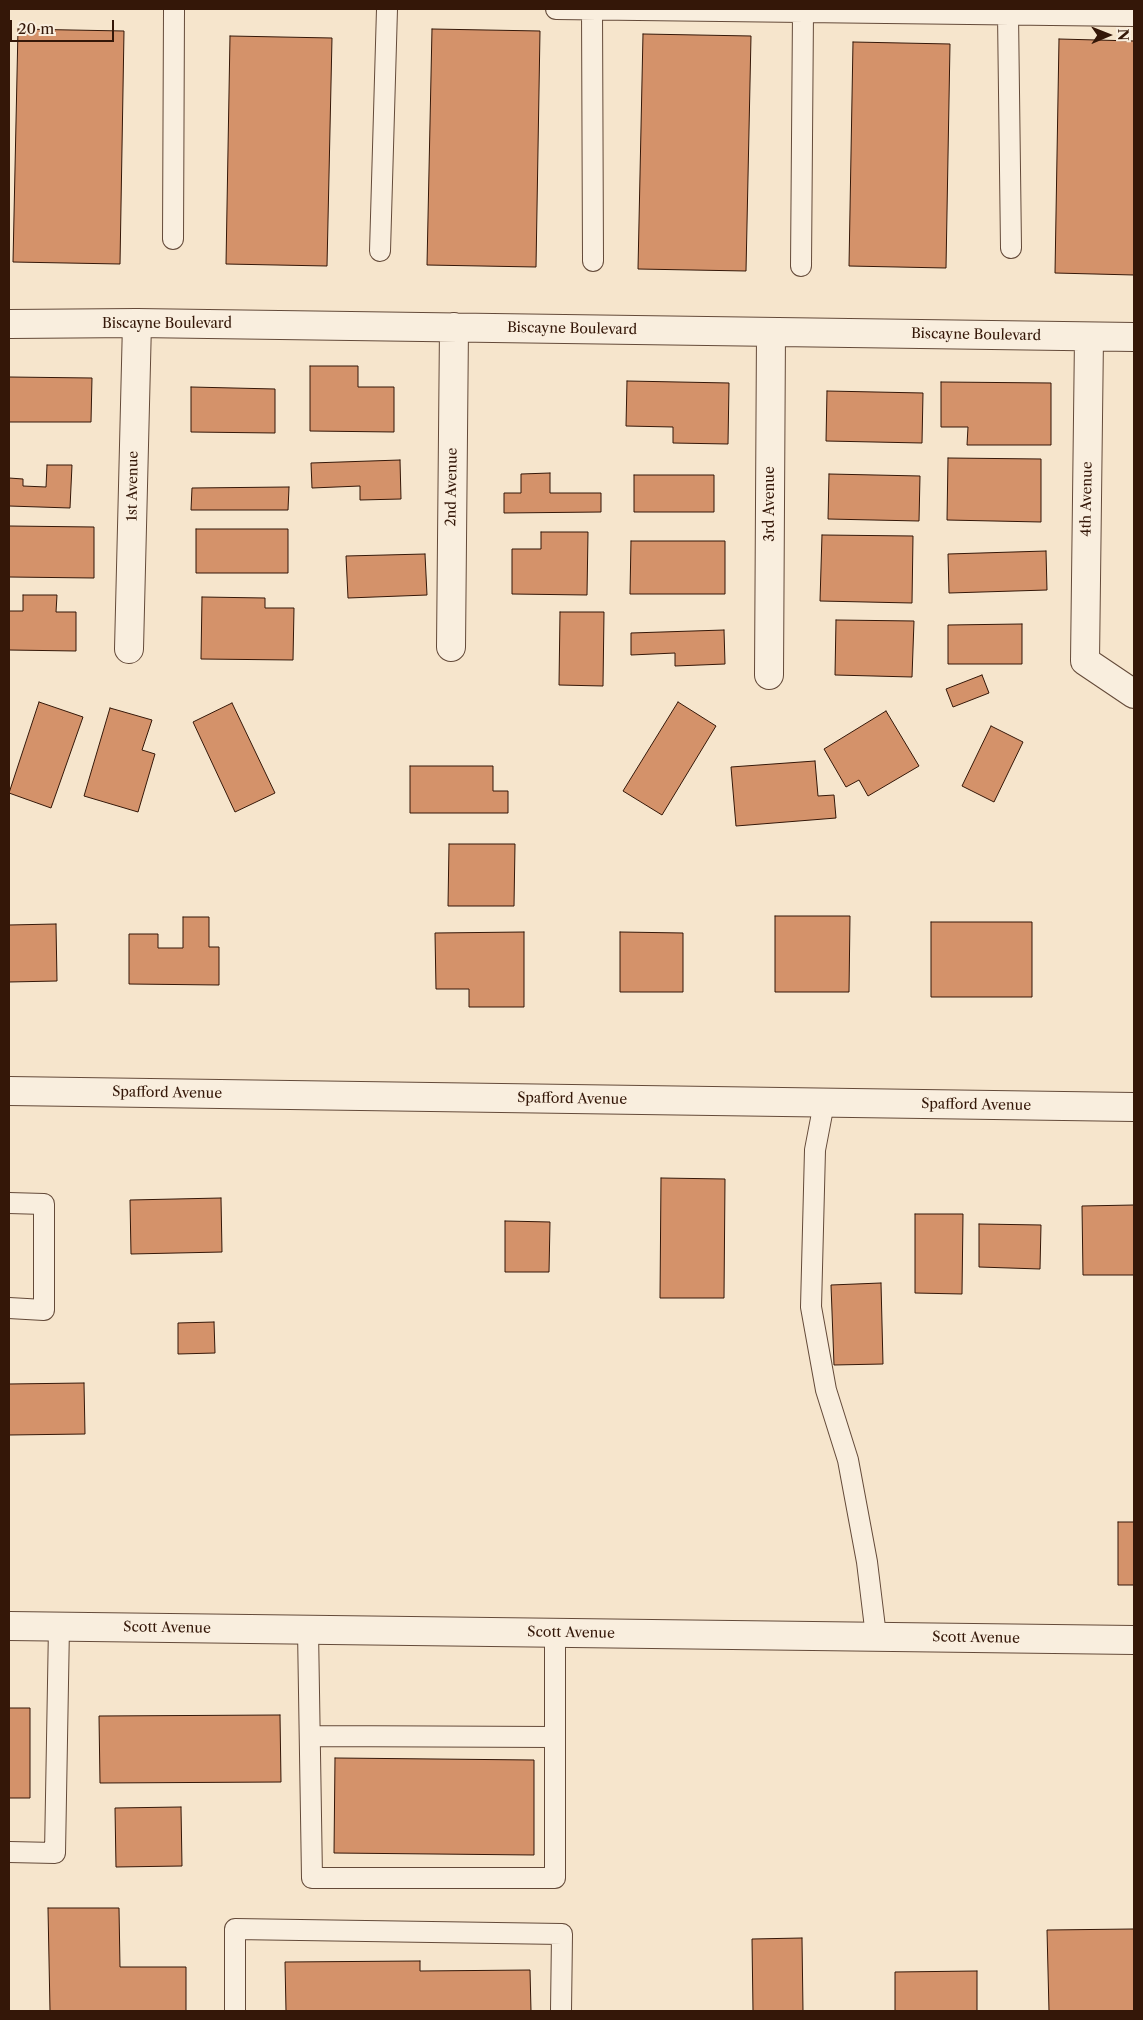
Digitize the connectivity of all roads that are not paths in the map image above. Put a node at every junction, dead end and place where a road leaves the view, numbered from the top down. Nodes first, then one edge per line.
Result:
1 (174, 9) edge
2 (387, 9) edge
3 (556, 9) edge
4 (592, 9) edge
5 (617, 9) edge
6 (803, 12) junction
7 (1122, 13) edge
8 (1008, 14) junction
9 (173, 239) dead end
10 (1011, 248) dead end
11 (380, 251) dead end
12 (593, 261) dead end
13 (801, 266) dead end
14 (137, 323) junction
15 (9, 324) edge
16 (454, 327) junction
17 (771, 332) junction
18 (1089, 336) junction
19 (1134, 337) edge
20 (451, 647) dead end
21 (129, 649) dead end
22 (769, 675) dead end
23 (1134, 694) edge
24 (9, 1091) edge
25 (824, 1103) junction
26 (1134, 1107) edge
27 (9, 1203) edge
28 (9, 1308) edge
29 (9, 1626) edge
30 (59, 1626) junction
31 (308, 1630) junction
32 (555, 1633) junction
33 (876, 1636) junction
34 (1134, 1640) edge
35 (310, 1736) junction
36 (554, 1737) junction
37 (9, 1852) edge
38 (235, 2011) edge
39 (561, 2011) edge

1 - 9 lane
2 - 11 lane
3 - 4 lane
4 - 5 lane
4 - 12 lane
5 - 6 lane
6 - 8 lane
6 - 13 lane
7 - 8 lane
8 - 10 lane
14 - 15 street, Biscayne Boulevard
14 - 16 street, Biscayne Boulevard
14 - 21 street, 1st Avenue
16 - 17 street, Biscayne Boulevard
16 - 20 street, 2nd Avenue
17 - 18 street, Biscayne Boulevard
17 - 22 street, 3rd Avenue
18 - 19 street, Biscayne Boulevard
18 - 23 street, 4th Avenue
24 - 25 street, Spafford Avenue
25 - 26 street, Spafford Avenue
25 - 33 lane
27 - 28 lane
29 - 30 street, Scott Avenue
30 - 31 street, Scott Avenue
30 - 37 lane
31 - 32 street, Scott Avenue
31 - 35 lane
32 - 33 street, Scott Avenue
32 - 36 lane
33 - 34 street, Scott Avenue
35 - 36 lane
35 - 36 lane
38 - 39 lane

